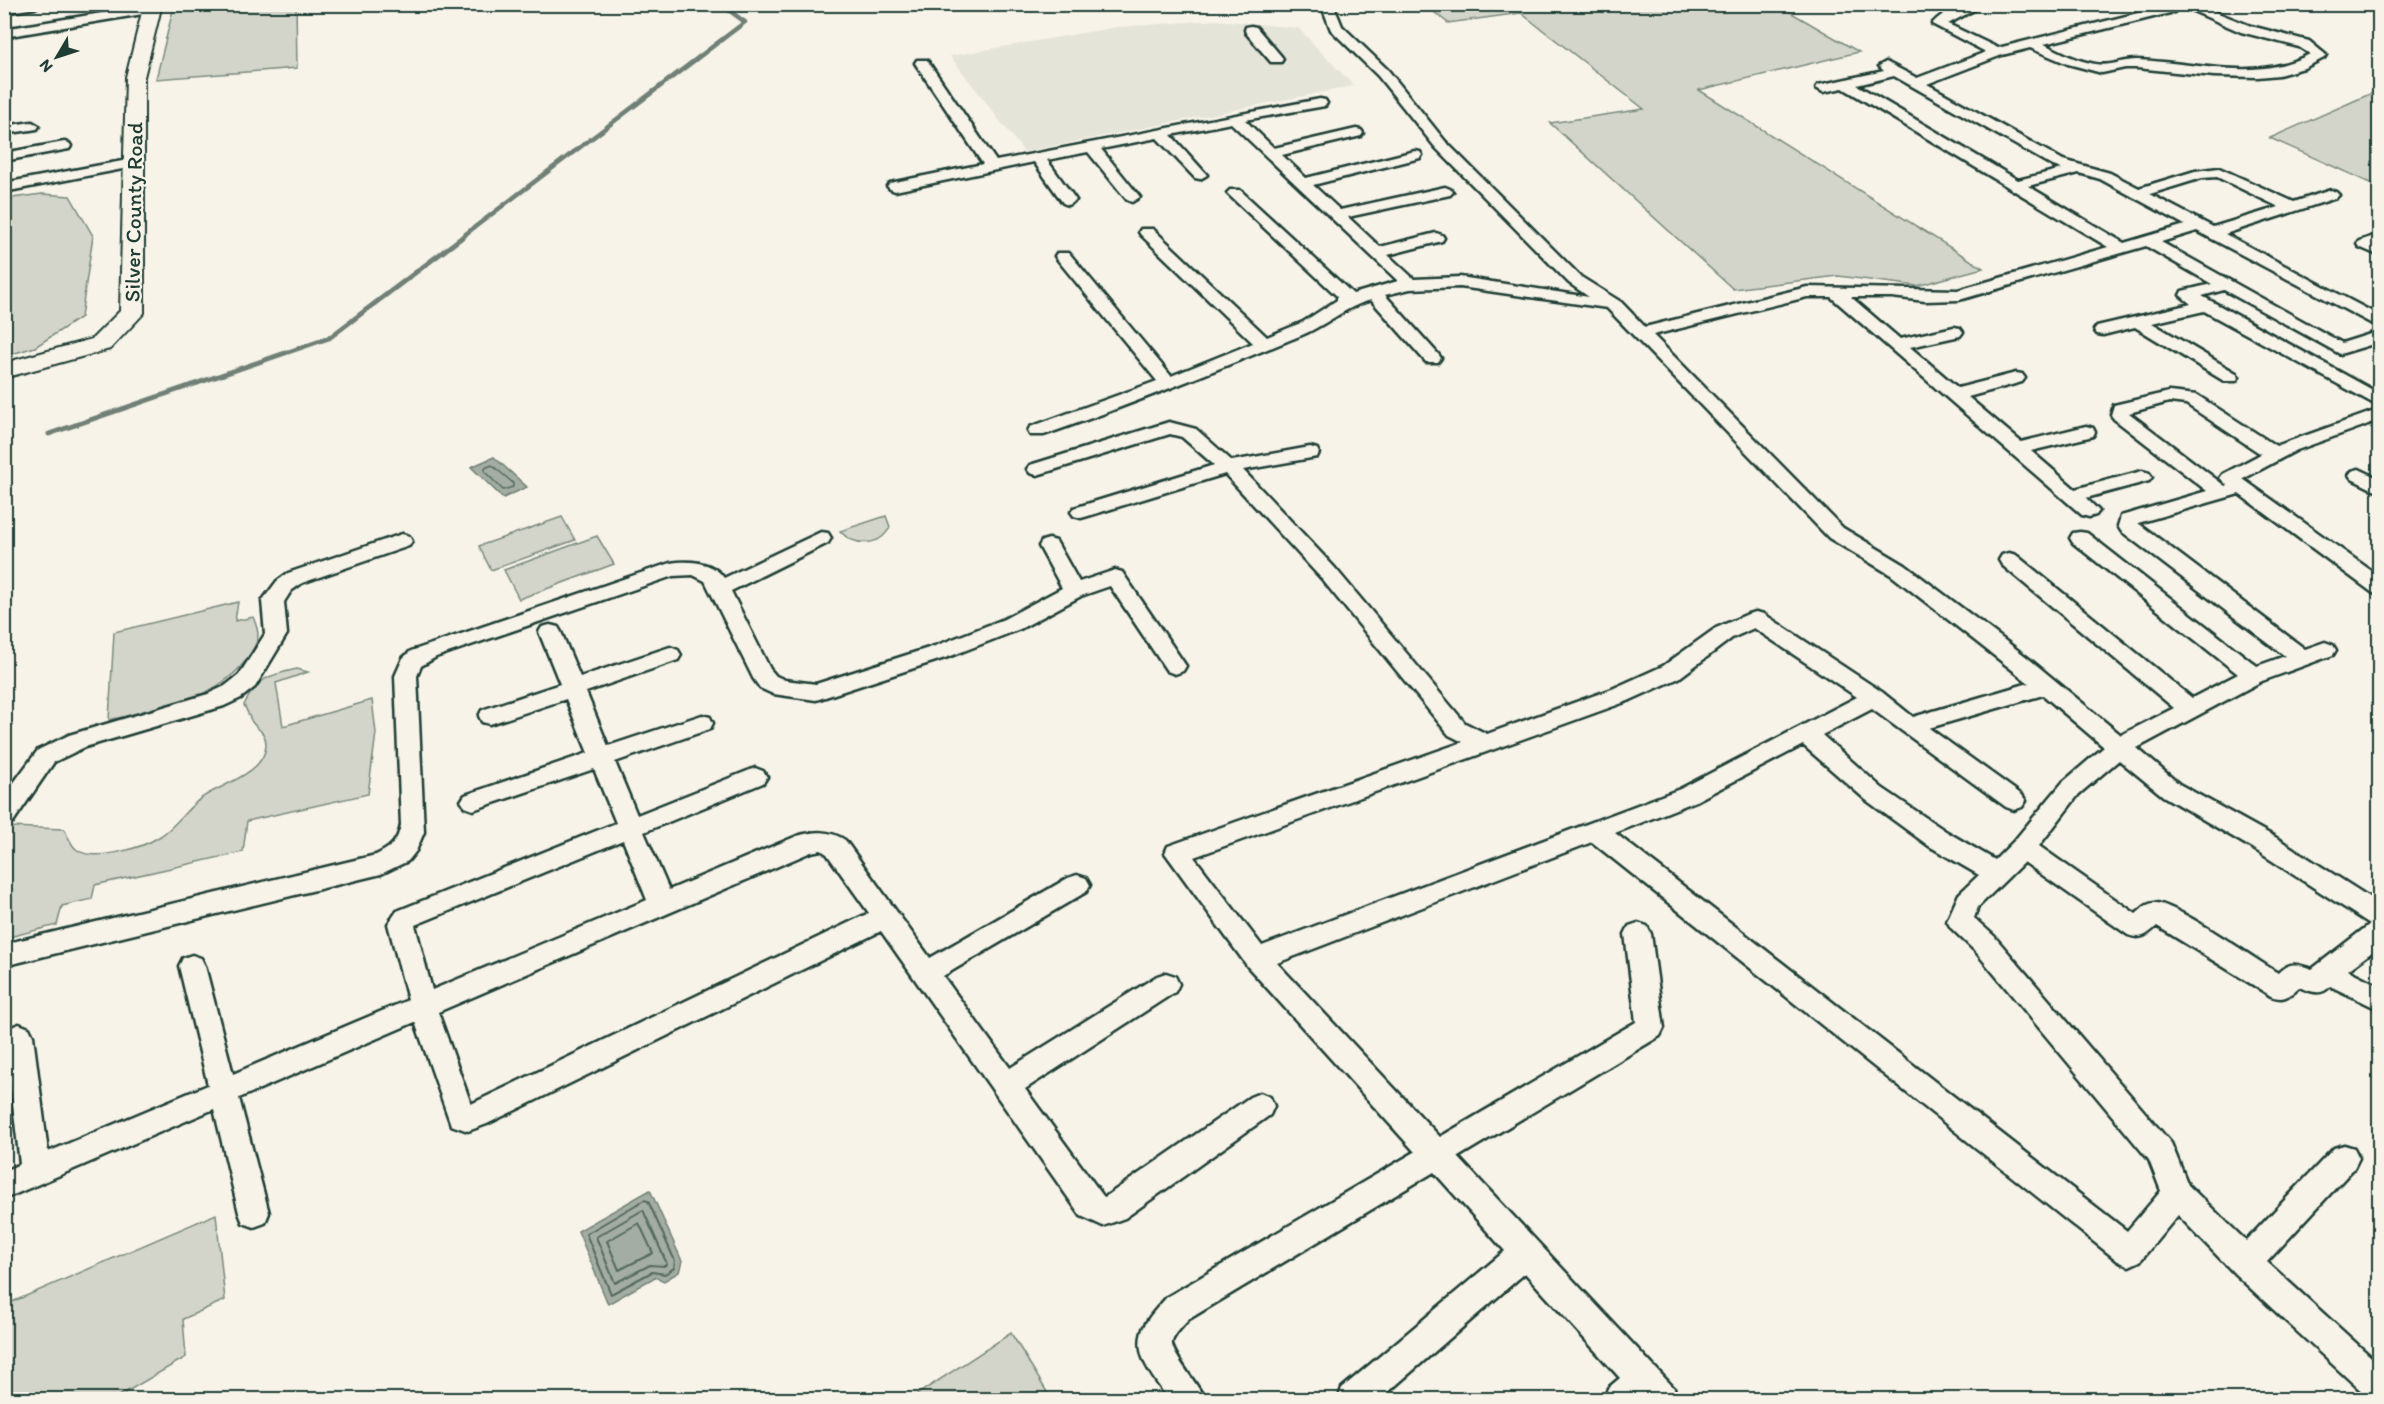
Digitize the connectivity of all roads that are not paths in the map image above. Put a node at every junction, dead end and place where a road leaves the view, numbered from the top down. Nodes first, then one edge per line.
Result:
1 (35, 4) edge
2 (1327, 4) edge
3 (1979, 4) edge
4 (152, 7) edge
5 (2177, 7) edge
6 (4, 9) edge
7 (101, 11) edge
8 (1251, 30) dead end
9 (4, 33) edge
10 (2030, 44) junction
11 (1997, 52) junction
12 (1276, 59) dead end
13 (922, 63) dead end
14 (1916, 83) junction
15 (1845, 84) junction
16 (1823, 88) dead end
17 (1320, 103) dead end
18 (1234, 118) junction
19 (32, 126) dead end
20 (4, 130) edge
21 (1161, 133) junction
22 (1356, 134) dead end
23 (64, 146) dead end
24 (1092, 147) junction
25 (1271, 153) junction
26 (1415, 155) dead end
27 (4, 157) edge
28 (1038, 158) junction
29 (133, 163) junction
30 (992, 167) junction
31 (2078, 169) junction
32 (1200, 175) dead end
33 (1302, 183) junction
34 (2016, 185) junction
35 (895, 186) dead end
36 (4, 188) edge
37 (1445, 192) dead end
38 (1235, 193) dead end
39 (2138, 193) junction
40 (2331, 195) dead end
41 (1132, 197) dead end
42 (1068, 200) dead end
43 (2292, 207) junction
44 (1336, 215) junction
45 (2205, 230) junction
46 (1147, 232) dead end
47 (1436, 238) dead end
48 (2379, 239) edge
49 (2148, 241) junction
50 (2123, 249) junction
51 (2379, 251) edge
52 (1376, 253) junction
53 (1063, 256) dead end
54 (1410, 285) junction
55 (2225, 285) junction
56 (1834, 291) junction
57 (1374, 293) junction
58 (1345, 302) junction
59 (2206, 305) junction
60 (1615, 306) junction
61 (2138, 322) junction
62 (2379, 323) edge
63 (2103, 330) dead end
64 (1954, 332) dead end
65 (1640, 333) junction
66 (2379, 336) edge
67 (1264, 344) junction
68 (1897, 345) junction
69 (1432, 358) dead end
70 (4, 371) edge
71 (2230, 377) dead end
72 (2016, 378) dead end
73 (1168, 383) junction
74 (1954, 395) junction
75 (2379, 402) edge
76 (2379, 414) edge
77 (1037, 431) dead end
78 (2086, 432) dead end
79 (2017, 449) junction
80 (1310, 453) dead end
81 (2276, 454) junction
82 (1228, 467) junction
83 (1037, 469) dead end
84 (2359, 475) dead end
85 (2142, 477) dead end
86 (2242, 487) junction
87 (2379, 487) edge
88 (2222, 493) junction
89 (2072, 496) junction
90 (2089, 511) dead end
91 (1081, 512) dead end
92 (821, 538) dead end
93 (2080, 538) dead end
94 (402, 541) dead end
95 (1049, 546) dead end
96 (2009, 560) dead end
97 (720, 588) junction
98 (2379, 588) edge
99 (1074, 591) junction
100 (550, 632) dead end
101 (2325, 650) dead end
102 (670, 655) dead end
103 (2302, 658) junction
104 (1175, 666) dead end
105 (2254, 675) junction
106 (2047, 686) junction
107 (573, 688) junction
108 (1874, 698) junction
109 (2189, 708) junction
110 (490, 716) dead end
111 (702, 723) dead end
112 (1908, 726) junction
113 (1805, 734) junction
114 (1485, 743) junction
115 (2119, 747) junction
116 (602, 757) junction
117 (755, 777) dead end
118 (473, 801) dead end
119 (2014, 801) dead end
120 (4, 815) edge
121 (630, 827) junction
122 (1594, 830) junction
123 (2023, 848) junction
124 (1995, 873) junction
125 (1077, 885) dead end
126 (662, 905) junction
127 (885, 917) junction
128 (2379, 917) edge
129 (2379, 931) edge
130 (1638, 934) dead end
131 (4, 955) edge
132 (1257, 959) junction
133 (192, 966) dead end
134 (2326, 971) junction
135 (926, 973) junction
136 (1166, 984) dead end
137 (2379, 999) edge
138 (423, 1007) junction
139 (19, 1036) dead end
140 (1006, 1086) junction
141 (224, 1092) junction
142 (1260, 1106) dead end
143 (1436, 1155) junction
144 (2344, 1158) dead end
145 (36, 1172) junction
146 (4, 1185) edge
147 (2177, 1194) junction
148 (254, 1213) dead end
149 (1526, 1252) junction
150 (2246, 1263) junction
151 (2379, 1387) edge
152 (1641, 1392) edge
153 (1190, 1400) edge
154 (1354, 1400) edge

1 - 6 street
2 - 60 street
3 - 11 street
4 - 7 street
4 - 29 street, Silver County Road
5 - 10 street
5 - 10 street
7 - 9 street
8 - 12 street
10 - 11 street
11 - 14 street
13 - 30 street
14 - 15 street
14 - 31 street
15 - 16 street
15 - 34 street
17 - 18 street
18 - 21 street
18 - 25 street
19 - 20 street
21 - 24 street
21 - 32 street
22 - 25 street
23 - 27 street
24 - 28 street
24 - 41 street
25 - 33 street
26 - 33 street
28 - 30 street
28 - 42 street
29 - 36 street
29 - 70 street, Silver County Road
30 - 35 street
31 - 34 street
31 - 39 street
33 - 44 street
34 - 50 street
37 - 44 street
38 - 58 street
39 - 43 street
39 - 45 street
40 - 43 street
43 - 45 street
44 - 52 street
45 - 49 street
45 - 62 street
46 - 67 street
47 - 52 street
48 - 51 street
49 - 50 street
49 - 55 street
50 - 56 street
52 - 54 street
53 - 73 street
54 - 57 street
54 - 60 street
55 - 59 street
55 - 66 street
56 - 65 street
56 - 68 street
57 - 58 street
57 - 69 street
58 - 67 street
59 - 61 street
59 - 75 street
60 - 65 street
61 - 63 street
61 - 71 street
64 - 68 street
65 - 106 street
67 - 73 street
68 - 74 street
72 - 74 street
73 - 77 street
74 - 79 street
76 - 81 street
78 - 79 street
79 - 89 street
80 - 82 street
81 - 86 street
81 - 88 street
82 - 83 street
82 - 91 street
82 - 114 street
84 - 87 street
85 - 89 street
86 - 88 street
86 - 98 street
88 - 103 street
89 - 90 street
92 - 97 street
93 - 105 street
94 - 120 street
95 - 99 street
96 - 109 street
97 - 99 street
97 - 131 street
99 - 104 street
100 - 107 street
101 - 103 street
102 - 107 street
103 - 105 street
105 - 109 street
106 - 112 street
106 - 115 street
107 - 110 street
107 - 116 street
108 - 112 street
108 - 113 street
108 - 114 street
109 - 115 street
111 - 116 street
112 - 119 street
113 - 122 street
113 - 124 street
114 - 132 street
115 - 123 street
115 - 128 street
116 - 118 street
116 - 121 street
117 - 121 street
121 - 126 street
121 - 138 street
122 - 132 street
122 - 147 street
123 - 124 street
123 - 134 street
124 - 147 street
125 - 135 street
126 - 127 street
126 - 138 street
127 - 135 street
127 - 138 street
129 - 134 street
130 - 143 street
132 - 143 street
133 - 141 street
134 - 137 street
135 - 140 street
136 - 140 street
138 - 141 street
139 - 145 street
140 - 142 street
141 - 145 street
141 - 148 street
143 - 149 street
143 - 153 street
144 - 150 street
145 - 146 street
147 - 150 street
149 - 152 street
149 - 154 street
150 - 151 street

